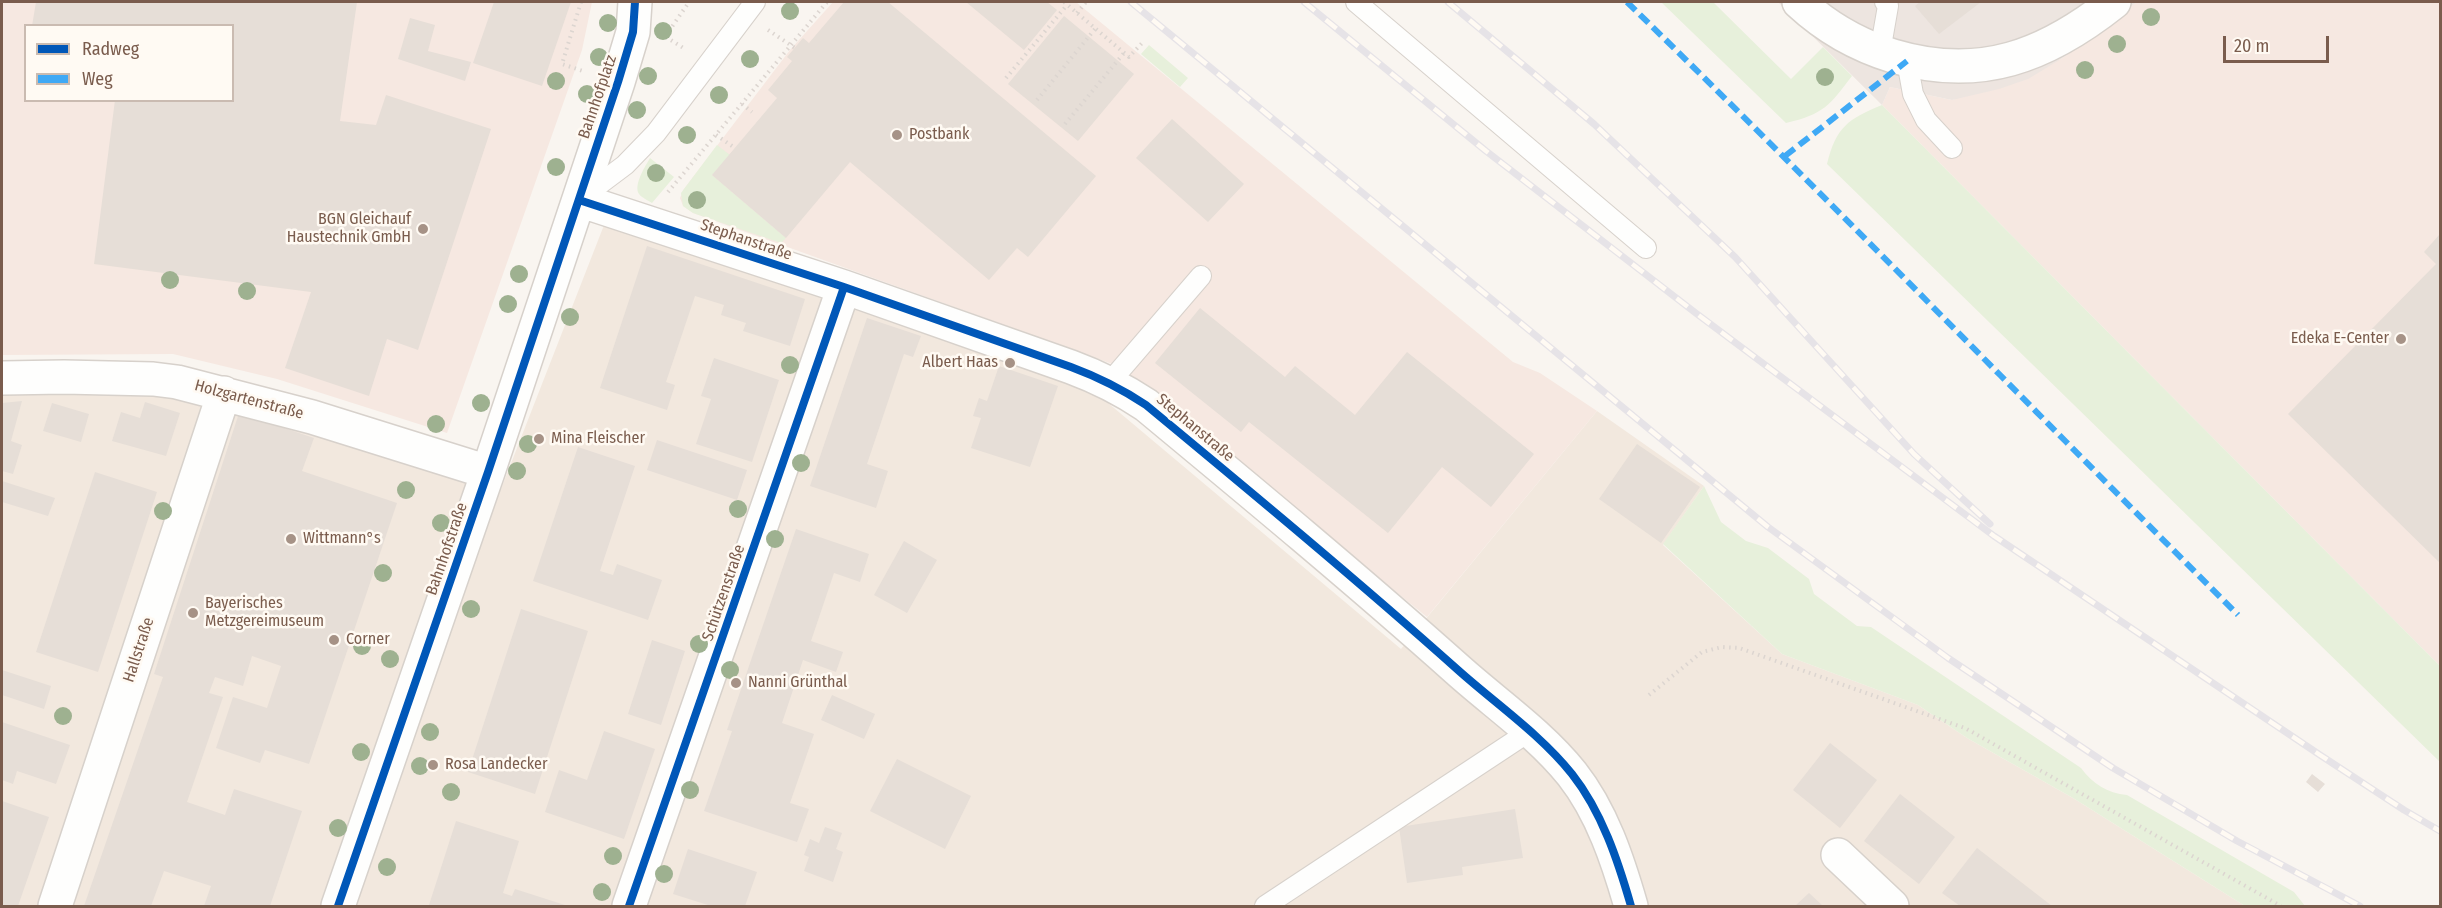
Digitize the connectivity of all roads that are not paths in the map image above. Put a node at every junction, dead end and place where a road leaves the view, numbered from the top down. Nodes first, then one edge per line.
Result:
1 (635, 2) edge
2 (755, 2) edge
3 (1356, 2) edge
4 (1799, 2) edge
5 (1885, 2) edge
6 (2114, 2) edge
7 (1894, 56) junction
8 (1952, 148) dead end
9 (579, 200) junction
10 (1646, 248) dead end
11 (1201, 276) dead end
12 (844, 287) junction
13 (2, 378) edge
14 (1109, 383) junction
15 (224, 393) junction
16 (488, 472) junction
17 (1530, 731) junction
18 (1838, 855) dead end
19 (54, 906) edge
20 (338, 906) edge
21 (629, 906) edge
22 (1265, 906) edge
23 (1631, 906) edge
24 (1892, 906) edge

1 - 9 street, Bahnhofplatz
2 - 9 lane
3 - 10 lane
4 - 7 street
5 - 7 lane
6 - 7 street
7 - 8 lane
9 - 12 street, Stephanstraße
9 - 16 street, Bahnhofstraße
11 - 14 lane
12 - 14 street, Stephanstraße
12 - 21 street, Schützenstraße
13 - 15 street, Holzgartenstraße
14 - 17 street, Stephanstraße
15 - 16 street, Holzgartenstraße
15 - 19 street, Hallstraße
16 - 20 street, Bahnhofstraße
17 - 22 lane
17 - 23 street, Stephanstraße
18 - 24 street

